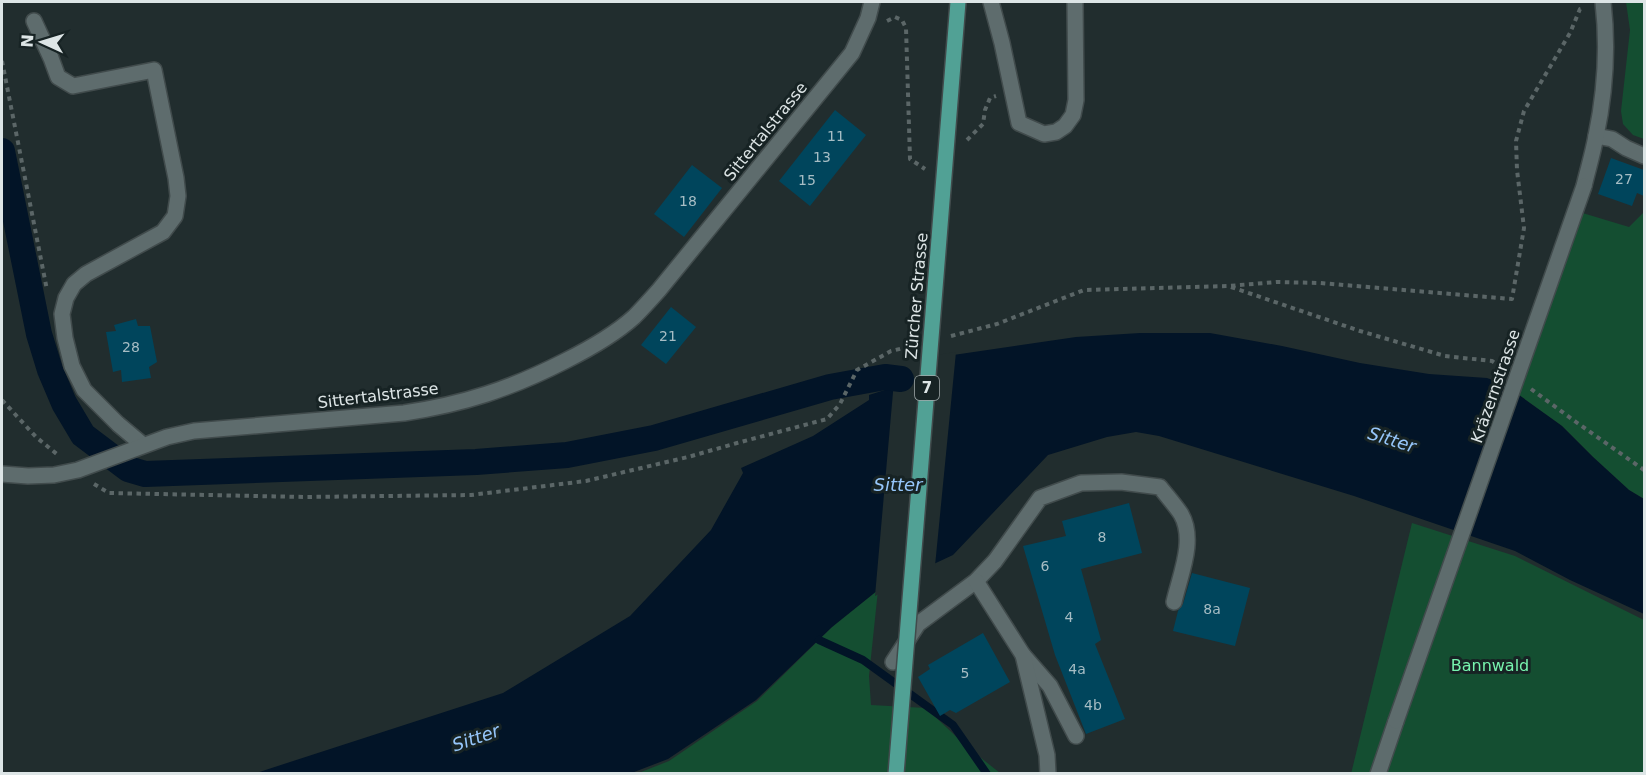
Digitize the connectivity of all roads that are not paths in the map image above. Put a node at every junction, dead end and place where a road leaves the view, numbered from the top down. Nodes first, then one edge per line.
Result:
1 (872, 2) edge
2 (958, 2) edge
3 (991, 2) edge
4 (1076, 2) edge
5 (1603, 2) edge
6 (34, 21) dead end
7 (1596, 136) junction
8 (1644, 156) edge
9 (135, 448) junction
10 (2, 474) edge
11 (976, 581) junction
12 (1174, 602) dead end
13 (1023, 655) junction
14 (893, 662) dead end
15 (1076, 736) dead end
16 (896, 774) edge
17 (1048, 774) edge
18 (1378, 774) edge

1 - 9 street, Sittertalstrasse
2 - 16 main road, Zürcher Strasse / 7, bridge
3 - 4 street
5 - 7 street, Kräzernstrasse
6 - 9 street
7 - 8 street
7 - 18 street, Kräzernstrasse, bridge
9 - 10 street, Sittertalstrasse
11 - 12 street
11 - 13 street
11 - 14 street
13 - 15 street
13 - 17 street

